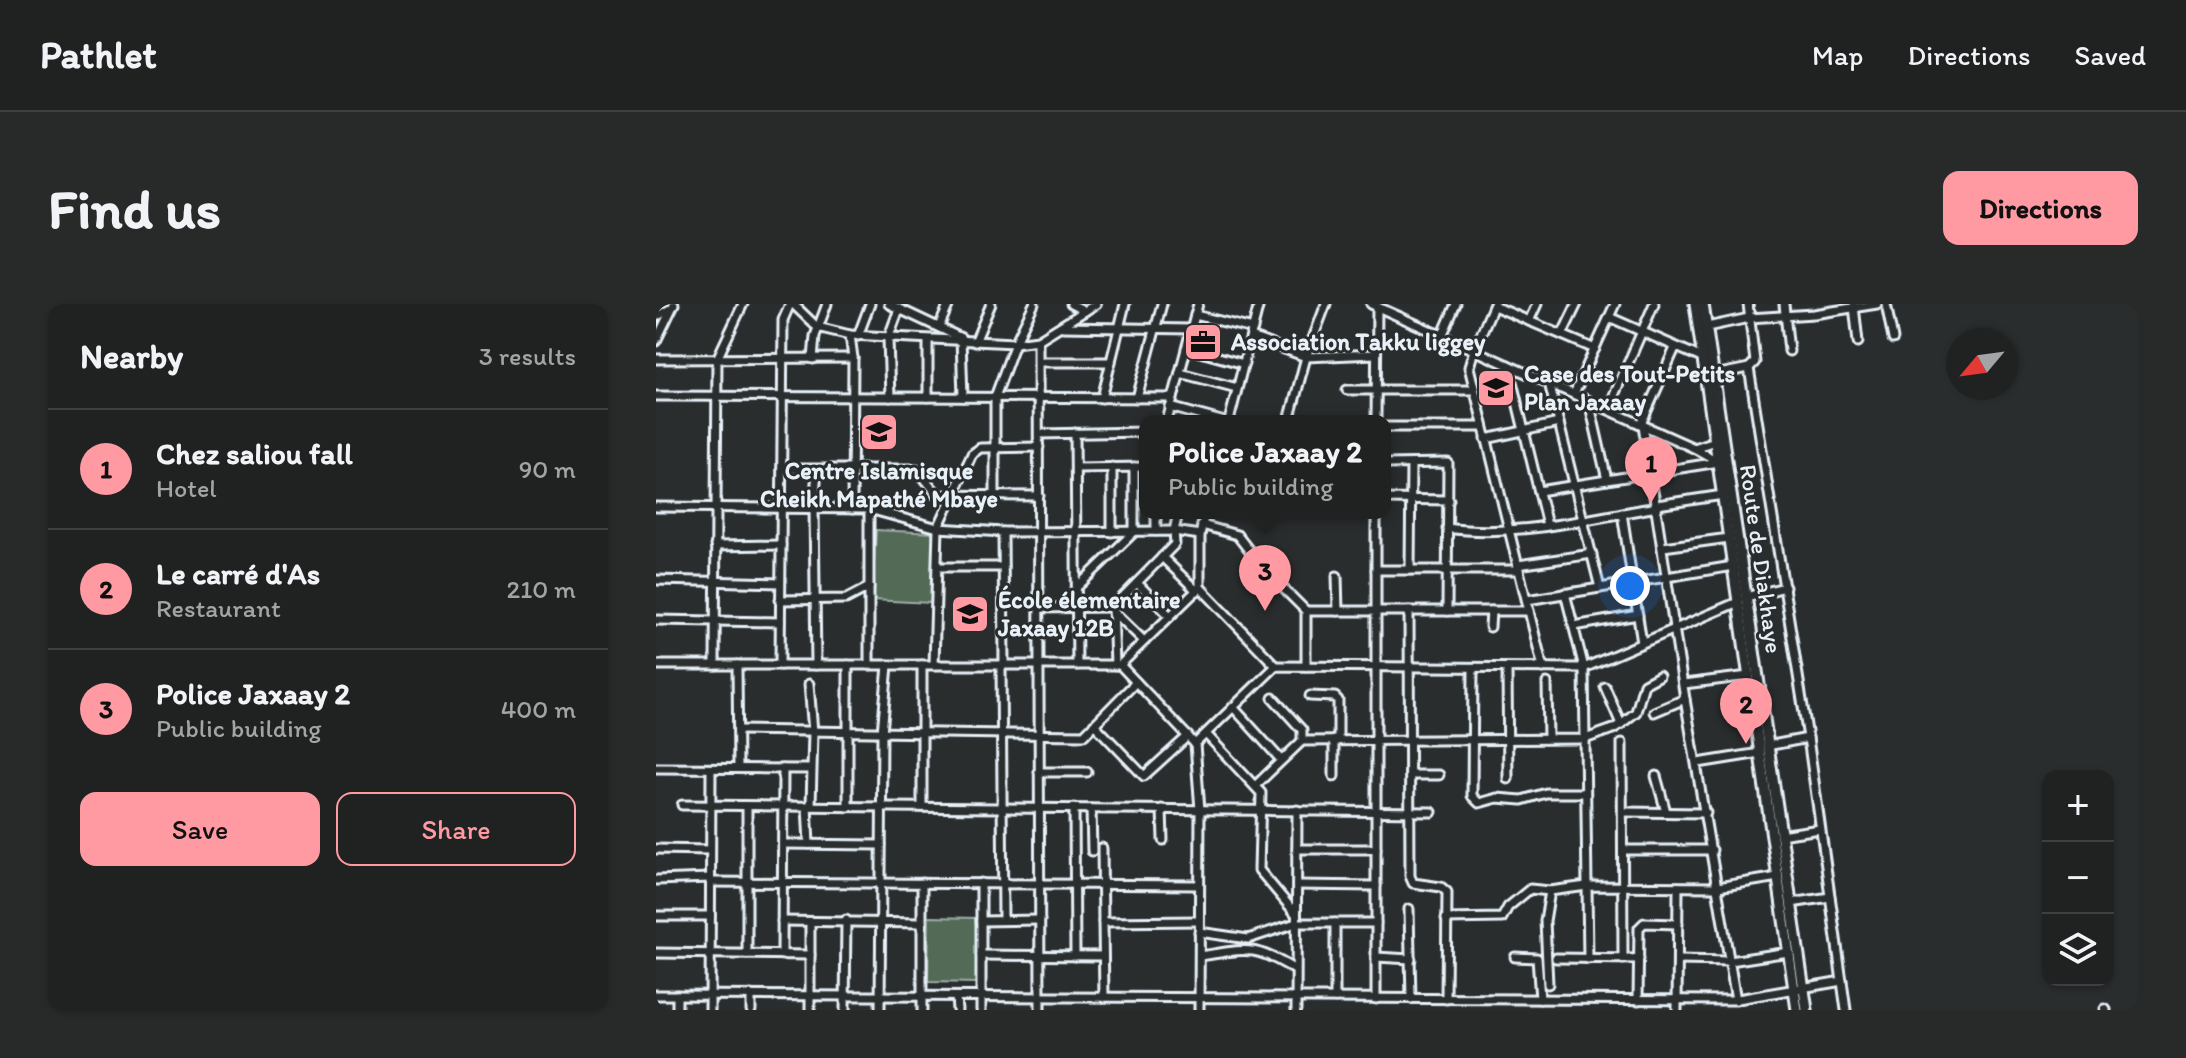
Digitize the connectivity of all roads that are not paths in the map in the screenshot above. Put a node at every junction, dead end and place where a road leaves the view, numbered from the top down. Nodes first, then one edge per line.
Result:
1 (743, 304) edge
2 (791, 304) edge
3 (827, 304) edge
4 (870, 304) edge
5 (889, 304) edge
6 (949, 304) edge
7 (991, 304) edge
8 (1034, 304) edge
9 (1071, 304) edge
10 (1096, 304) edge
11 (1125, 304) edge
12 (1162, 304) edge
13 (1198, 304) edge
14 (1259, 304) edge
15 (1326, 304) edge
16 (1456, 304) edge
17 (1537, 304) edge
18 (1577, 304) edge
19 (1615, 304) edge
20 (1654, 304) edge
21 (1695, 304) edge
22 (1703, 304) edge
23 (1748, 304) edge
24 (1784, 304) edge
25 (1877, 304) edge
26 (1886, 304) edge
27 (1374, 305) edge
28 (1494, 305) edge
29 (673, 306) edge
30 (1854, 306) edge
31 (904, 308) edge
32 (1820, 308) edge
33 (1085, 311) junction
34 (1195, 315) junction
35 (1784, 316) junction
36 (1609, 317) junction
37 (1749, 318) junction
38 (656, 320) edge
39 (1529, 321) junction
40 (665, 323) junction
41 (817, 327) junction
42 (939, 327) junction
43 (1061, 327) junction
44 (1707, 327) junction
45 (1119, 328) junction
46 (1156, 328) junction
47 (1191, 329) junction
48 (1642, 332) junction
49 (1252, 333) junction
50 (1562, 335) junction
51 (854, 336) junction
52 (1442, 336) junction
53 (888, 339) junction
54 (1893, 339) dead end
55 (1038, 340) junction
56 (656, 341) edge
57 (928, 341) junction
58 (963, 342) junction
59 (975, 342) junction
60 (1858, 342) dead end
61 (1015, 343) junction
62 (1186, 348) junction
63 (1675, 348) junction
64 (1595, 349) junction
65 (1474, 350) junction
66 (1789, 351) dead end
67 (1375, 354) junction
68 (1306, 357) junction
69 (853, 358) junction
70 (656, 359) edge
71 (717, 359) junction
72 (782, 359) junction
73 (813, 359) junction
74 (1704, 359) junction
75 (1039, 362) junction
76 (1111, 362) junction
77 (1244, 364) junction
78 (1508, 365) junction
79 (1749, 368) junction
80 (1180, 373) junction
81 (1714, 375) junction
82 (1549, 383) junction
83 (1237, 388) junction
84 (1347, 390) dead end
85 (1474, 390) junction
86 (1376, 391) junction
87 (1574, 394) junction
88 (656, 396) edge
89 (716, 396) junction
90 (782, 396) junction
91 (853, 397) junction
92 (890, 397) junction
93 (928, 397) junction
94 (963, 397) junction
95 (995, 397) junction
96 (1039, 397) junction
97 (1102, 398) junction
98 (1137, 398) junction
99 (1173, 398) junction
100 (1589, 401) junction
101 (1170, 407) junction
102 (1608, 409) junction
103 (1168, 415) edge
104 (1199, 415) edge
105 (1230, 415) edge
106 (1291, 415) edge
107 (1376, 415) edge
108 (1559, 423) junction
109 (1642, 424) junction
110 (1391, 427) edge
111 (1483, 427) junction
112 (1524, 431) junction
113 (1139, 432) edge
114 (1075, 433) junction
115 (1039, 434) junction
116 (1486, 439) junction
117 (1719, 440) junction
118 (1039, 447) junction
119 (993, 448) junction
120 (1694, 448) junction
121 (1722, 462) junction
122 (1391, 464) edge
123 (1411, 464) junction
124 (1112, 467) junction
125 (1134, 467) junction
126 (1139, 467) edge
127 (1076, 468) junction
128 (782, 469) junction
129 (817, 470) junction
130 (852, 470) junction
131 (1652, 473) junction
132 (1607, 480) junction
133 (1573, 485) junction
134 (1539, 491) junction
135 (954, 494) junction
136 (995, 495) junction
137 (1723, 495) junction
138 (1039, 496) junction
139 (1391, 499) edge
140 (1411, 500) junction
141 (1449, 500) junction
142 (1657, 506) junction
143 (656, 507) edge
144 (716, 507) junction
145 (781, 507) junction
146 (814, 508) junction
147 (852, 509) junction
148 (869, 509) junction
149 (1622, 513) junction
150 (1156, 519) edge
151 (1177, 519) edge
152 (1204, 519) edge
153 (1376, 519) edge
154 (1583, 519) junction
155 (1202, 525) junction
156 (1547, 525) junction
157 (938, 528) junction
158 (1447, 528) junction
159 (1509, 530) junction
160 (1156, 531) junction
161 (1174, 531) junction
162 (1003, 532) junction
163 (1039, 532) junction
164 (1076, 532) junction
165 (1112, 532) junction
166 (1134, 532) junction
167 (1200, 535) junction
168 (1729, 538) junction
169 (781, 545) junction
170 (715, 546) junction
171 (1663, 547) junction
172 (1592, 554) junction
173 (1162, 557) junction
174 (1733, 566) junction
175 (938, 567) junction
176 (1003, 567) junction
177 (1518, 567) junction
178 (1376, 570) junction
179 (1410, 570) junction
180 (1447, 570) junction
181 (1337, 576) dead end
182 (1668, 577) junction
183 (656, 580) edge
184 (715, 582) junction
185 (1632, 582) junction
186 (780, 583) junction
187 (1137, 583) junction
188 (869, 587) junction
189 (1785, 587) junction
190 (1076, 588) junction
191 (1600, 588) junction
192 (1199, 589) junction
193 (1565, 593) junction
194 (815, 598) junction
195 (780, 600) junction
196 (1527, 600) junction
197 (1742, 600) junction
198 (1039, 608) junction
199 (1077, 608) junction
200 (1113, 610) junction
201 (1306, 611) junction
202 (1338, 611) junction
203 (1376, 611) junction
204 (1409, 611) junction
205 (1447, 611) junction
206 (1491, 611) junction
207 (1529, 611) junction
208 (1638, 615) junction
209 (1170, 616) junction
210 (656, 620) edge
211 (715, 621) junction
212 (780, 622) junction
213 (1574, 626) junction
214 (1490, 627) dead end
215 (1676, 629) junction
216 (1144, 641) junction
217 (1642, 643) junction
218 (656, 665) edge
219 (715, 665) junction
220 (737, 665) junction
221 (780, 665) junction
222 (816, 665) junction
223 (848, 665) junction
224 (869, 665) junction
225 (888, 665) junction
226 (922, 665) junction
227 (934, 665) junction
228 (1003, 665) junction
229 (1039, 665) junction
230 (1077, 665) junction
231 (1117, 665) junction
232 (1276, 666) junction
233 (1306, 666) junction
234 (1376, 667) junction
235 (1409, 667) junction
236 (1473, 668) junction
237 (1507, 668) junction
238 (1543, 668) junction
239 (1584, 668) junction
240 (1659, 676) dead end
241 (1749, 676) junction
242 (1136, 682) junction
243 (1547, 683) dead end
244 (809, 684) dead end
245 (1684, 684) junction
246 (1605, 687) dead end
247 (1310, 696) dead end
248 (1273, 698) dead end
249 (1685, 699) junction
250 (1233, 707) junction
251 (1654, 712) dead end
252 (1094, 724) junction
253 (1621, 724) junction
254 (738, 730) junction
255 (813, 732) junction
256 (848, 733) junction
257 (882, 733) junction
258 (922, 733) junction
259 (1002, 734) junction
260 (1039, 734) junction
261 (1206, 734) junction
262 (1188, 736) junction
263 (1548, 738) junction
264 (1808, 738) junction
265 (1473, 739) junction
266 (1507, 739) junction
267 (1585, 739) junction
268 (1336, 740) junction
269 (1376, 740) junction
270 (1410, 740) junction
271 (1302, 741) junction
272 (1622, 743) dead end
273 (1195, 744) junction
274 (1764, 749) junction
275 (1281, 760) junction
276 (1698, 763) junction
277 (656, 768) edge
278 (738, 768) junction
279 (711, 769) junction
280 (783, 769) junction
281 (811, 769) junction
282 (1039, 772) junction
283 (1087, 772) dead end
284 (1410, 775) junction
285 (1439, 775) dead end
286 (1334, 776) dead end
287 (1656, 776) dead end
288 (1508, 779) dead end
289 (1255, 786) junction
290 (1585, 793) junction
291 (682, 805) dead end
292 (711, 805) junction
293 (747, 806) junction
294 (783, 806) junction
295 (809, 806) junction
296 (848, 807) junction
297 (881, 807) junction
298 (922, 807) junction
299 (1002, 808) junction
300 (1040, 808) junction
301 (1074, 808) junction
302 (1091, 809) junction
303 (1162, 809) junction
304 (1200, 810) junction
305 (1261, 810) junction
306 (1297, 810) junction
307 (1376, 811) junction
308 (1410, 812) junction
309 (1432, 812) dead end
310 (1623, 812) junction
311 (1666, 812) junction
312 (1706, 813) junction
313 (1820, 829) junction
314 (1780, 835) junction
315 (1163, 840) dead end
316 (783, 844) junction
317 (809, 844) junction
318 (881, 845) junction
319 (1102, 848) dead end
320 (656, 849) edge
321 (1297, 849) junction
322 (1376, 849) junction
323 (710, 850) junction
324 (1623, 850) junction
325 (1712, 850) junction
326 (1092, 851) dead end
327 (1778, 877) junction
328 (656, 880) edge
329 (710, 880) junction
330 (747, 882) junction
331 (782, 882) junction
332 (881, 883) junction
333 (922, 883) junction
334 (981, 883) junction
335 (1003, 883) junction
336 (1040, 884) junction
337 (1074, 884) junction
338 (1102, 884) junction
339 (1199, 885) junction
340 (1297, 885) junction
341 (1376, 886) junction
342 (1587, 886) junction
343 (1623, 886) junction
344 (1678, 887) junction
345 (1718, 887) junction
346 (1550, 891) junction
347 (1830, 897) junction
348 (1791, 903) junction
349 (1409, 909) dead end
350 (656, 916) edge
351 (710, 916) junction
352 (1296, 918) junction
353 (1446, 919) junction
354 (846, 920) junction
355 (1003, 920) junction
356 (1040, 920) junction
357 (782, 921) junction
358 (881, 921) junction
359 (981, 921) junction
360 (1199, 921) junction
361 (1103, 922) junction
362 (810, 923) junction
363 (922, 923) junction
364 (1335, 923) junction
365 (1376, 923) junction
366 (1678, 924) junction
367 (1199, 932) junction
368 (1248, 939) junction
369 (1247, 949) junction
370 (1789, 952) junction
371 (656, 953) edge
372 (710, 954) junction
373 (747, 954) junction
374 (782, 955) junction
375 (810, 955) junction
376 (981, 955) junction
377 (1040, 955) junction
378 (1075, 956) junction
379 (1103, 956) junction
380 (1200, 956) junction
381 (1376, 957) junction
382 (1515, 957) dead end
383 (1556, 958) dead end
384 (1411, 959) junction
385 (1588, 959) junction
386 (1623, 959) junction
387 (1639, 959) junction
388 (1678, 960) junction
389 (1730, 961) junction
390 (1295, 970) junction
391 (1842, 981) junction
392 (1548, 984) dead end
393 (1799, 988) junction
394 (656, 995) edge
395 (677, 995) junction
396 (710, 995) junction
397 (751, 995) junction
398 (810, 996) junction
399 (845, 996) junction
400 (880, 996) junction
401 (923, 996) junction
402 (956, 997) junction
403 (981, 997) junction
404 (1040, 997) junction
405 (1105, 997) junction
406 (1145, 997) junction
407 (1199, 998) junction
408 (1258, 998) junction
409 (1296, 998) junction
410 (1333, 998) junction
411 (1374, 999) junction
412 (1411, 999) junction
413 (1445, 999) junction
414 (1542, 999) junction
415 (1582, 1000) junction
416 (1620, 1000) junction
417 (1638, 1000) junction
418 (1677, 1000) junction
419 (1734, 1000) junction
420 (677, 1010) edge
421 (710, 1010) edge
422 (751, 1010) edge
423 (810, 1010) edge
424 (845, 1010) edge
425 (880, 1010) edge
426 (922, 1010) edge
427 (957, 1010) edge
428 (981, 1010) edge
429 (1040, 1010) edge
430 (1106, 1010) edge
431 (1146, 1010) edge
432 (1199, 1010) edge
433 (1258, 1010) edge
434 (1296, 1010) edge
435 (1330, 1010) edge
436 (1372, 1010) edge
437 (1444, 1010) edge
438 (1543, 1010) edge
439 (1582, 1010) edge
440 (1620, 1010) edge
441 (1677, 1010) edge
442 (1733, 1010) edge
443 (1797, 1010) edge
444 (1807, 1010) edge
445 (1846, 1010) edge

1 - 71 street
2 - 41 street
2 - 72 street
3 - 41 street
4 - 51 street
5 - 31 street
6 - 42 street
7 - 59 street
8 - 61 street
9 - 33 street
10 - 33 street
11 - 45 street
12 - 46 street
13 - 34 street
14 - 49 street
15 - 68 street
16 - 52 street
17 - 39 street
18 - 50 street
19 - 36 street
20 - 48 street
21 - 74 main road, Route de Diakhaye
22 - 44 main road, Route de Diakhaye
23 - 37 street
24 - 35 street
25 - 30 street
26 - 54 street
27 - 52 street
27 - 67 street
28 - 39 street
28 - 65 street
29 - 38 street
29 - 40 street
30 - 32 street
30 - 60 street
31 - 42 street
31 - 53 street
32 - 35 street
33 - 43 street
34 - 47 street
34 - 49 street
35 - 37 street
35 - 66 street
36 - 48 street
36 - 64 street
37 - 44 street
37 - 79 street
38 - 40 street
39 - 50 street
40 - 56 street
41 - 51 street
41 - 73 street
42 - 58 street
43 - 45 street
43 - 55 street
44 - 81 main road, Route de Diakhaye
45 - 46 street
45 - 76 street
46 - 47 street
46 - 98 street
47 - 62 street
48 - 63 street
48 - 102 street
49 - 68 street
49 - 77 street
50 - 64 street
51 - 53 street
51 - 69 street
52 - 65 street
53 - 57 street
53 - 92 street
55 - 61 street
55 - 75 street
57 - 58 street
57 - 93 street
58 - 59 street
58 - 94 street
59 - 61 street
61 - 95 street
62 - 77 street
62 - 80 street
63 - 74 street
63 - 109 street
64 - 87 street
65 - 78 street
65 - 85 street
67 - 68 street
67 - 86 street
68 - 106 street
69 - 73 street
69 - 91 street
70 - 71 street
71 - 72 street
71 - 89 street
72 - 73 street
72 - 90 street
74 - 117 main road, Route de Diakhaye
75 - 76 street
75 - 96 street
76 - 97 street
77 - 83 street
78 - 82 street
78 - 112 street
79 - 81 street
79 - 189 street
80 - 83 street
80 - 99 street
81 - 117 main road, Route de Diakhaye
82 - 87 street
82 - 108 street
83 - 105 street
84 - 86 street
85 - 86 street
85 - 111 street
86 - 107 street
87 - 100 street
88 - 89 street
89 - 90 street
89 - 144 street
90 - 91 street
90 - 128 street
91 - 92 street
91 - 130 street
92 - 93 street
93 - 94 street
94 - 95 street
95 - 96 street
95 - 119 street
96 - 97 street
96 - 115 street
97 - 98 street
98 - 99 street
99 - 101 street
100 - 102 street
100 - 132 street
101 - 103 street
101 - 104 street
102 - 109 street
108 - 112 street
108 - 133 street
109 - 120 street
109 - 131 street
110 - 111 street
111 - 116 street
112 - 116 street
112 - 134 street
113 - 114 street
114 - 115 street
114 - 127 street
115 - 118 street
116 - 159 street
117 - 120 street
117 - 121 main road, Route de Diakhaye
118 - 119 street
118 - 138 street
119 - 135 street
119 - 136 street
120 - 121 street
121 - 131 street
121 - 137 main road, Route de Diakhaye
121 - 197 main road, Route de Diakhaye
122 - 123 street
123 - 140 street
123 - 141 street
124 - 125 street
124 - 127 street
124 - 165 street
125 - 126 street
125 - 166 street
127 - 164 street
128 - 129 street
128 - 145 street
129 - 130 street
129 - 146 street
130 - 135 street
130 - 147 street
131 - 132 street
131 - 142 street
132 - 133 street
133 - 134 street
133 - 154 street
134 - 156 street
135 - 136 street
135 - 157 street
136 - 138 street
137 - 142 street
137 - 168 main road, Route de Diakhaye
138 - 163 street
139 - 140 street
140 - 141 street
140 - 179 street
141 - 158 street
142 - 149 street
142 - 171 street
143 - 144 street
144 - 145 street
144 - 170 street
145 - 146 street
145 - 169 street
146 - 147 street
146 - 194 street
147 - 148 street
148 - 157 street
148 - 188 street
149 - 154 street
149 - 185 street
150 - 160 street
151 - 161 street
152 - 155 street
153 - 178 street
154 - 156 street
154 - 172 street
155 - 167 street
155 - 201 street
156 - 159 street
157 - 162 street
157 - 175 street
158 - 159 street
158 - 180 street
159 - 177 street
160 - 161 street
160 - 166 street
161 - 167 street
161 - 173 street
162 - 163 street
162 - 176 street
163 - 164 street
163 - 198 street
164 - 165 street
164 - 190 street
165 - 166 street
166 - 190 street
167 - 192 street
168 - 171 street
168 - 174 main road, Route de Diakhaye
169 - 170 street
169 - 186 street
170 - 184 street
171 - 182 street
172 - 177 street
172 - 191 street
173 - 187 street
173 - 192 street
174 - 182 street
174 - 197 main road, Route de Diakhaye
175 - 176 street
175 - 227 street
176 - 228 street
177 - 180 street
177 - 196 street
178 - 179 street
178 - 203 street
179 - 180 street
180 - 205 street
181 - 202 street
182 - 185 street
182 - 215 street
183 - 184 street
184 - 186 street
184 - 211 street
185 - 191 street
185 - 208 street
186 - 195 street
187 - 200 street
187 - 209 street
188 - 194 street
188 - 224 street
189 - 197 street
189 - 264 street
190 - 199 street
191 - 193 street
192 - 209 street
192 - 232 street
193 - 196 street
193 - 213 street
194 - 195 street
194 - 222 street
195 - 212 street
196 - 207 street
197 - 215 street
197 - 241 main road, Route de Diakhaye
197 - 274 main road, Route de Diakhaye
198 - 199 street
198 - 229 street
199 - 200 street
199 - 230 street
200 - 216 street
200 - 231 street
201 - 202 street
201 - 233 street
202 - 203 street
203 - 204 street
203 - 234 street
204 - 205 street
204 - 235 street
205 - 206 street
206 - 207 street
206 - 214 street
207 - 238 street
208 - 213 street
208 - 217 street
209 - 216 street
210 - 211 street
211 - 212 street
211 - 219 street
212 - 221 street
213 - 239 street
215 - 217 street
215 - 245 street
216 - 231 street
217 - 239 street
218 - 219 street
219 - 220 street
220 - 221 street
220 - 254 street
221 - 222 street
222 - 223 street
223 - 224 street
223 - 256 street
224 - 225 street
225 - 226 street
225 - 257 street
226 - 227 street
226 - 258 street
227 - 228 street
228 - 229 street
228 - 259 street
229 - 230 street
229 - 260 street
230 - 231 street
231 - 242 street
232 - 233 street
232 - 250 street
233 - 234 street
234 - 235 street
234 - 269 street
235 - 236 street
235 - 270 street
236 - 237 street
236 - 265 street
237 - 238 street
237 - 266 street
238 - 239 street
239 - 267 street
240 - 253 street
241 - 245 street
241 - 274 main road, Route de Diakhaye
242 - 252 street
242 - 262 street
243 - 263 street
244 - 255 street
245 - 249 street
246 - 253 street
247 - 268 street
248 - 271 street
249 - 251 street
249 - 276 street
250 - 261 street
250 - 275 street
252 - 260 street
252 - 262 street
253 - 267 street
254 - 255 street
254 - 278 street
255 - 256 street
255 - 281 street
256 - 257 street
256 - 296 street
257 - 258 street
257 - 297 street
258 - 259 street
258 - 298 street
259 - 260 street
259 - 299 street
260 - 282 street
261 - 273 street
261 - 289 street
262 - 273 street
263 - 266 street
263 - 267 street
264 - 274 street
264 - 313 street
265 - 266 street
265 - 270 street
265 - 290 street
266 - 288 street
267 - 290 street
268 - 269 street
268 - 271 street
268 - 286 street
269 - 270 street
269 - 307 street
270 - 284 street
271 - 275 street
272 - 310 street
273 - 304 street
274 - 276 street
274 - 314 main road, Route de Diakhaye
274 - 327 main road, Route de Diakhaye
275 - 289 street
276 - 312 street
277 - 279 street
278 - 279 street
278 - 280 street
279 - 292 street
280 - 281 street
280 - 294 street
281 - 295 street
282 - 283 street
282 - 300 street
284 - 285 street
284 - 308 street
287 - 311 street
289 - 305 street
290 - 342 street
291 - 292 street
292 - 293 street
292 - 323 street
293 - 294 street
293 - 330 street
294 - 295 street
294 - 316 street
295 - 296 street
295 - 317 street
296 - 297 street
297 - 298 street
297 - 318 street
298 - 299 street
299 - 300 street
299 - 335 street
300 - 301 street
300 - 336 street
301 - 302 street
301 - 337 street
302 - 303 street
302 - 326 street
303 - 304 street
303 - 315 street
304 - 305 street
304 - 339 street
305 - 306 street
305 - 352 street
306 - 307 street
306 - 321 street
307 - 308 street
307 - 322 street
308 - 309 street
308 - 353 street
310 - 311 street
310 - 324 street
311 - 312 street
312 - 325 street
313 - 314 street
313 - 347 street
314 - 348 main road, Route de Diakhaye
316 - 317 street
316 - 331 street
317 - 318 street
318 - 332 street
319 - 338 street
320 - 323 street
321 - 322 street
321 - 340 street
322 - 341 street
323 - 329 street
324 - 325 street
324 - 343 street
325 - 345 street
327 - 345 street
327 - 370 main road, Route de Diakhaye
328 - 329 street
329 - 330 street
329 - 351 street
330 - 331 street
330 - 373 street
331 - 332 street
331 - 357 street
332 - 333 street
332 - 358 street
333 - 334 street
333 - 363 street
334 - 335 street
334 - 359 street
335 - 336 street
335 - 355 street
336 - 337 street
336 - 356 street
337 - 338 street
337 - 378 street
338 - 339 street
338 - 361 street
339 - 360 street
340 - 341 street
340 - 352 street
341 - 365 street
342 - 343 street
342 - 346 street
342 - 385 street
343 - 344 street
343 - 386 street
344 - 345 street
344 - 366 street
345 - 389 street
346 - 353 street
346 - 392 street
347 - 348 street
347 - 391 street
348 - 393 main road, Route de Diakhaye
349 - 384 street
350 - 351 street
351 - 372 street
352 - 364 street
352 - 368 street
352 - 390 street
353 - 413 street
354 - 358 street
354 - 362 street
354 - 399 street
355 - 356 street
355 - 359 street
356 - 377 street
357 - 362 street
357 - 374 street
358 - 363 street
358 - 400 street
359 - 376 street
360 - 361 street
360 - 367 street
361 - 379 street
362 - 375 street
363 - 401 street
364 - 365 street
364 - 410 street
365 - 381 street
366 - 387 street
366 - 388 street
367 - 368 street
367 - 380 street
368 - 369 street
369 - 380 street
369 - 390 street
370 - 389 street
370 - 393 main road, Route de Diakhaye
371 - 372 street
372 - 373 street
372 - 396 street
373 - 374 street
374 - 375 street
375 - 398 street
376 - 377 street
376 - 403 street
377 - 378 street
377 - 404 street
378 - 379 street
379 - 405 street
380 - 407 street
381 - 384 street
381 - 411 street
382 - 414 street
383 - 385 street
384 - 412 street
385 - 386 street
386 - 387 street
387 - 417 street
388 - 389 street
388 - 418 street
389 - 419 street
390 - 409 street
391 - 393 street
391 - 445 street
393 - 419 street
393 - 443 main road, Route de Diakhaye
393 - 444 main road, Route de Diakhaye
394 - 395 street
395 - 396 street
395 - 420 street
396 - 397 street
396 - 421 street
397 - 398 street
397 - 422 street
398 - 399 street
398 - 423 street
399 - 400 street
399 - 424 street
400 - 401 street
400 - 425 street
401 - 402 street
401 - 426 street
402 - 403 street
402 - 427 street
403 - 404 street
403 - 428 street
404 - 405 street
404 - 429 street
405 - 406 street
405 - 430 street
406 - 407 street
406 - 431 street
407 - 408 street
407 - 432 street
408 - 409 street
408 - 433 street
409 - 410 street
409 - 434 street
410 - 411 street
410 - 435 street
411 - 412 street
411 - 436 street
412 - 413 street
413 - 414 street
413 - 437 street
414 - 415 street
414 - 438 street
415 - 416 street
415 - 439 street
416 - 417 street
416 - 440 street
417 - 418 street
418 - 419 street
418 - 441 street
419 - 442 street

